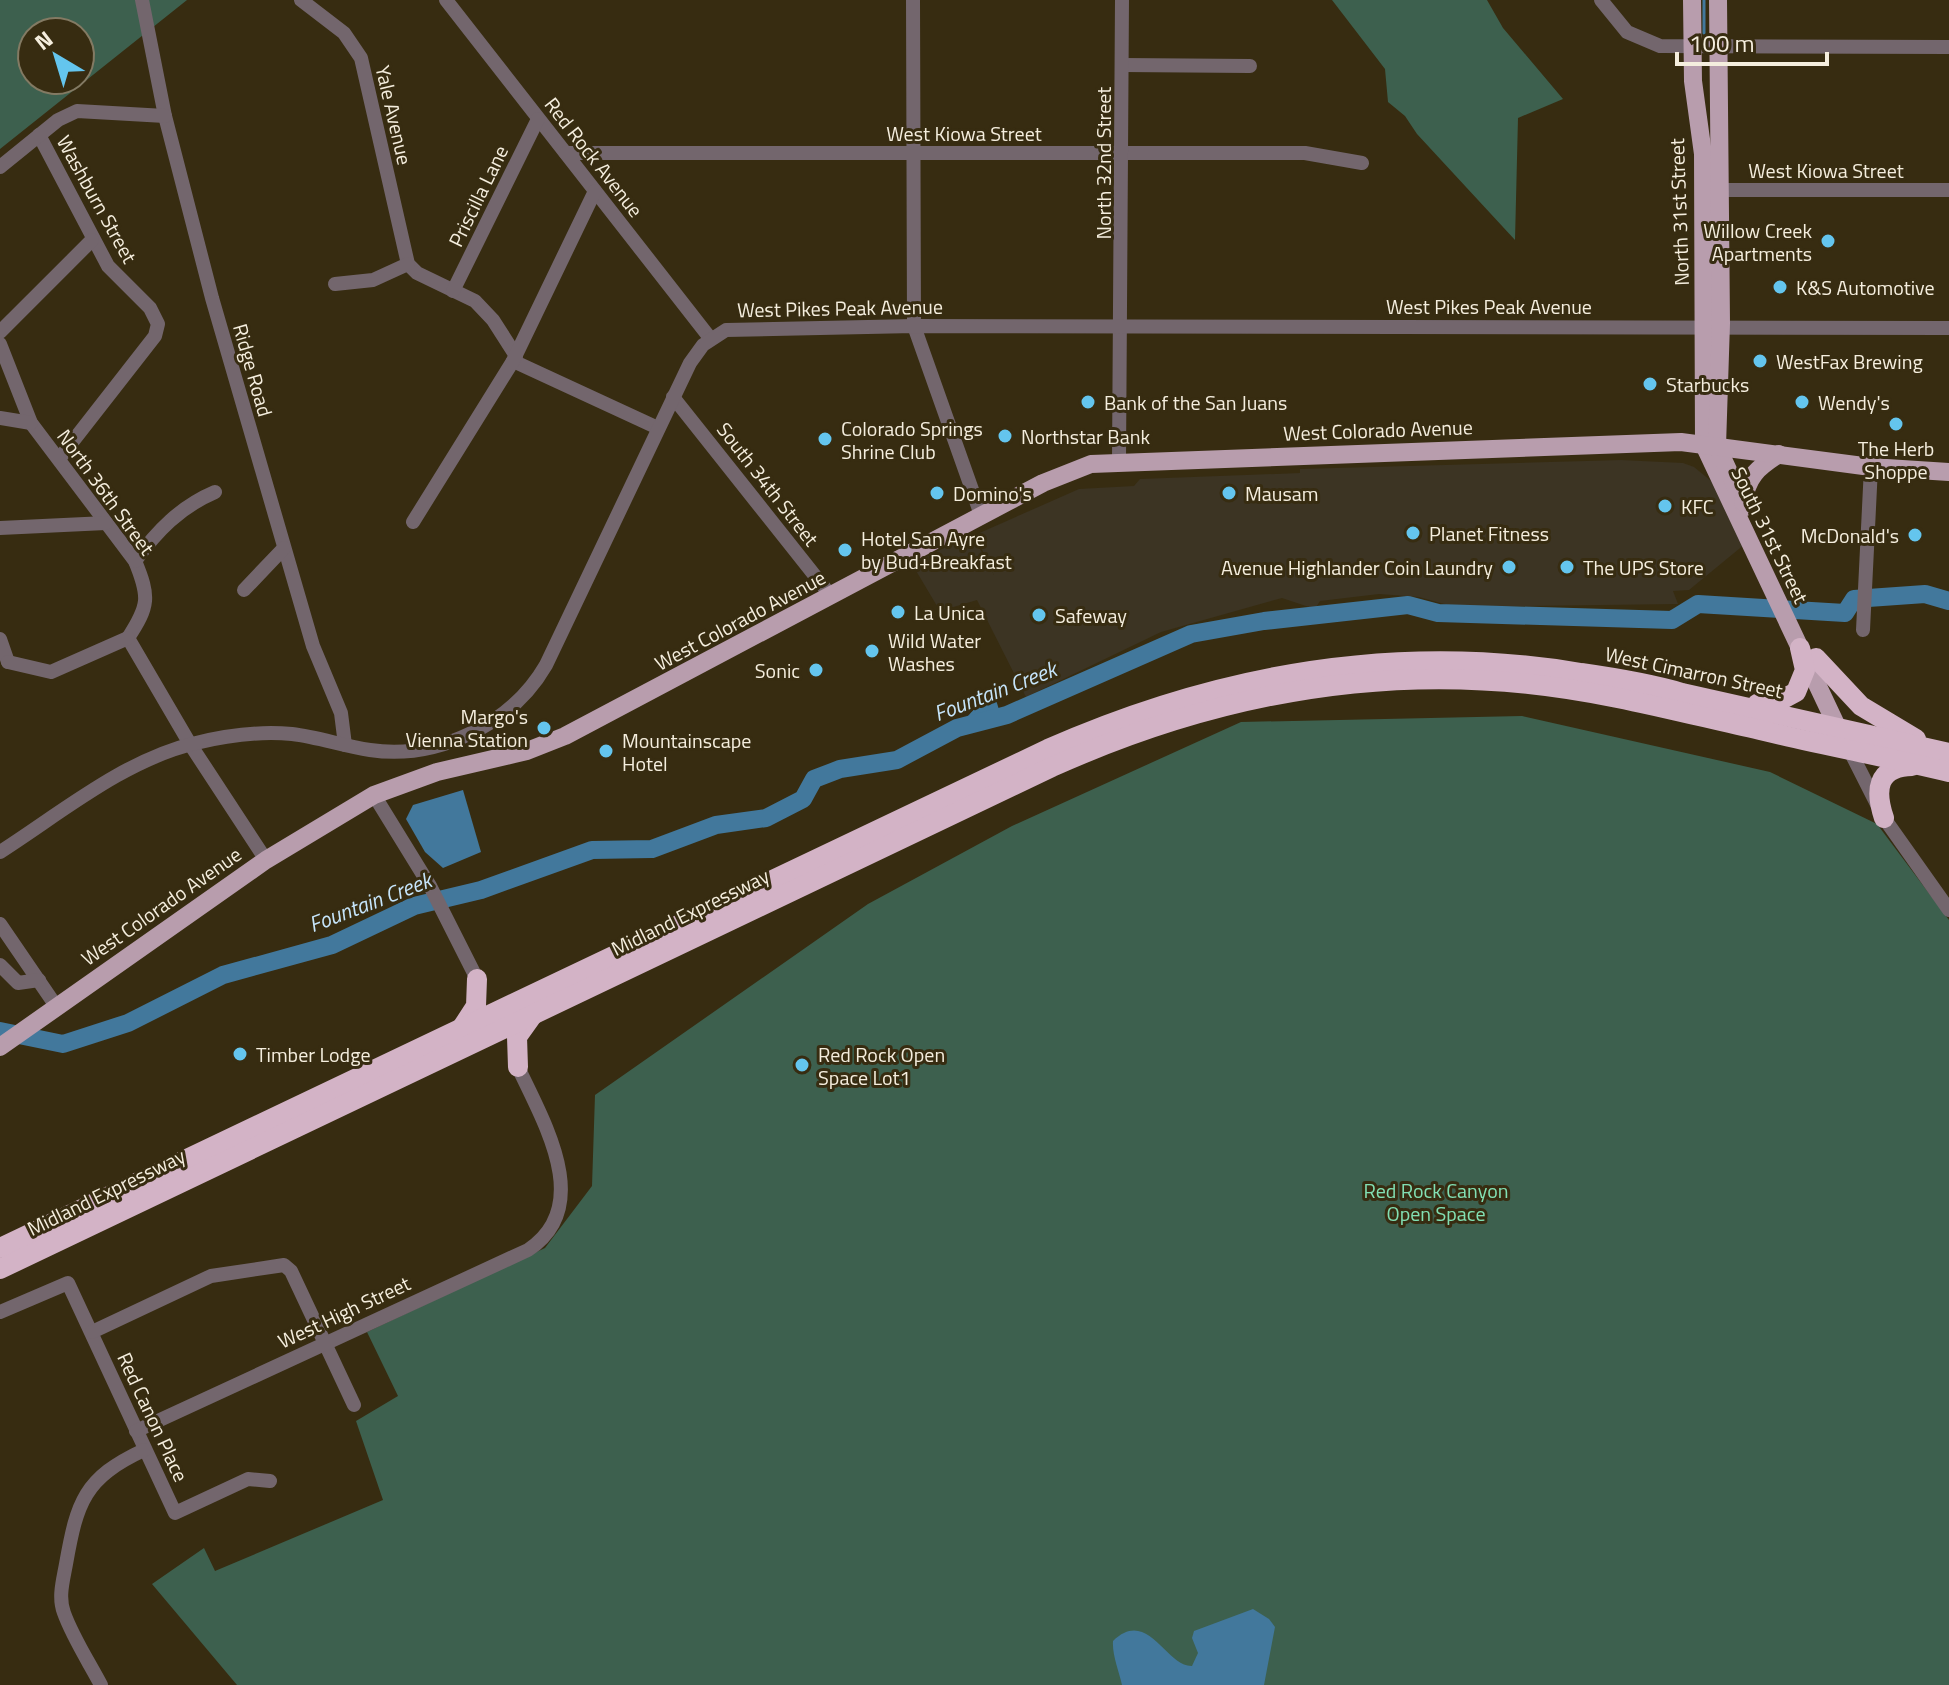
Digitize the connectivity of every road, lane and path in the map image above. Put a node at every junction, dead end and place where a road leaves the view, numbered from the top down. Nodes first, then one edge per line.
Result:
1 (142, 0) edge
2 (301, 0) edge
3 (446, 0) edge
4 (913, 0) edge
5 (1122, 0) edge
6 (1601, 0) edge
7 (1692, 0) edge
8 (1718, 0) edge
9 (1692, 46) junction
10 (1949, 47) edge
11 (1718, 48) junction
12 (1123, 65) junction
13 (1250, 66) dead end
14 (165, 116) junction
15 (538, 119) junction
16 (39, 135) junction
17 (566, 153) junction
18 (913, 153) junction
19 (1124, 154) junction
20 (1362, 163) dead end
21 (0, 167) edge
22 (1712, 190) junction
23 (1949, 190) edge
24 (595, 191) junction
25 (92, 240) junction
26 (408, 264) junction
27 (335, 284) dead end
28 (453, 291) junction
29 (914, 326) junction
30 (1122, 327) junction
31 (1713, 327) junction
32 (1949, 328) edge
33 (0, 332) edge
34 (710, 338) junction
35 (0, 344) edge
36 (514, 358) junction
37 (673, 397) junction
38 (0, 418) edge
39 (31, 423) junction
40 (658, 428) junction
41 (1710, 446) junction
42 (1779, 454) junction
43 (59, 459) junction
44 (1119, 460) junction
45 (1871, 467) junction
46 (1949, 472) edge
47 (215, 492) dead end
48 (1743, 502) junction
49 (981, 515) junction
50 (413, 522) dead end
51 (106, 523) junction
52 (0, 528) edge
53 (284, 548) junction
54 (135, 561) junction
55 (244, 590) dead end
56 (1779, 592) junction
57 (831, 596) junction
58 (1864, 623) dead end
59 (128, 638) junction
60 (0, 639) edge
61 (1802, 641) junction
62 (4, 665) edge
63 (1426, 670) junction
64 (1682, 693) junction
65 (1844, 736) junction
66 (190, 744) junction
67 (345, 745) junction
68 (1949, 753) edge
69 (1927, 766) junction
70 (1949, 772) edge
71 (374, 795) junction
72 (1884, 818) junction
73 (0, 852) edge
74 (266, 860) junction
75 (1949, 910) edge
76 (0, 924) edge
77 (0, 965) edge
78 (477, 979) junction
79 (41, 984) junction
80 (56, 1006) junction
81 (528, 1007) junction
82 (496, 1010) junction
83 (495, 1033) junction
84 (461, 1038) junction
85 (0, 1047) edge
86 (518, 1067) junction
87 (0, 1248) edge
88 (0, 1269) edge
89 (0, 1312) edge
90 (92, 1332) junction
91 (324, 1343) junction
92 (354, 1405) dead end
93 (136, 1431) junction
94 (144, 1450) junction
95 (270, 1481) dead end
96 (101, 1685) edge

1 - 14 street, Ridge Road
2 - 26 street, Yale Avenue
3 - 15 street, Red Rock Avenue
4 - 18 street
5 - 12 street, North 32nd Street
6 - 9 street
7 - 9 main road, North 31st Street
8 - 11 main road, North 31st Street
9 - 11 street
9 - 22 main road, North 31st Street
10 - 11 street
11 - 22 main road, North 31st Street
12 - 13 street
12 - 19 street, North 32nd Street
14 - 16 street
14 - 53 street, Ridge Road
15 - 17 street, Red Rock Avenue
15 - 28 street, Priscilla Lane
16 - 21 street
16 - 25 street, Washburn Street
17 - 18 street, West Kiowa Street
17 - 24 street, Red Rock Avenue
18 - 19 street, West Kiowa Street
18 - 29 street
19 - 20 street, West Kiowa Street
19 - 30 street, North 32nd Street
22 - 23 street, West Kiowa Street
22 - 31 main road, North 31st Street
24 - 34 street, Red Rock Avenue
24 - 36 street
25 - 33 street
25 - 43 street, Washburn Street
26 - 27 street
26 - 28 street
28 - 36 street
29 - 30 street, West Pikes Peak Avenue
29 - 34 street, West Pikes Peak Avenue
29 - 49 street
30 - 31 street, West Pikes Peak Avenue
30 - 44 street, North 32nd Street
31 - 32 street, West Pikes Peak Avenue
31 - 41 main road, South 31st Street
34 - 37 street
35 - 39 street, North 36th Street
36 - 40 street
36 - 50 street
37 - 40 street
37 - 57 street, South 34th Street
38 - 39 street
39 - 43 street, North 36th Street
40 - 67 street
41 - 42 main road, West Colorado Avenue
41 - 44 main road, West Colorado Avenue
41 - 48 main road, South 31st Street
41 - 56 main road, South 31st Street
42 - 45 main road, West Colorado Avenue
42 - 48 main road
43 - 51 street, North 36th Street
44 - 49 main road, West Colorado Avenue
45 - 46 main road, West Colorado Avenue
45 - 58 street
47 - 54 street
48 - 56 main road, South 31st Street
49 - 57 main road, West Colorado Avenue
51 - 52 street
51 - 54 street, North 36th Street
53 - 55 street
53 - 67 street, Ridge Road
54 - 59 street, North 36th Street
56 - 61 main road, South 31st Street
57 - 71 main road, West Colorado Avenue
59 - 62 street
59 - 66 street
60 - 62 street
61 - 64 highway
61 - 65 main road, South 31st Street
61 - 68 highway
63 - 64 highway, West Cimarron Street
63 - 65 highway, West Cimarron Street
63 - 81 highway, Midland Expressway
64 - 65 highway, West Cimarron Street
65 - 68 highway, West Cimarron Street
65 - 69 highway, West Cimarron Street
65 - 72 street, South 31st Street
66 - 67 street
66 - 73 street
66 - 74 street
69 - 70 highway, West Cimarron Street
69 - 72 highway
71 - 74 main road, West Colorado Avenue
71 - 78 street
72 - 75 street, South 31st Street
74 - 80 main road, West Colorado Avenue
76 - 79 street
77 - 79 street
78 - 82 highway
78 - 84 highway
79 - 80 street
80 - 85 main road, West Colorado Avenue
81 - 82 highway, Midland Expressway
81 - 83 highway, Midland Expressway
81 - 86 highway
82 - 84 highway, Midland Expressway
83 - 84 highway, Midland Expressway
83 - 86 highway
84 - 87 highway, Midland Expressway
84 - 88 highway, Midland Expressway
86 - 91 street, West High Street
89 - 90 street, Red Canon Place
90 - 91 street
90 - 93 street, Red Canon Place
91 - 92 street
91 - 93 street, West High Street
93 - 94 street, Red Canon Place
94 - 95 street, Red Canon Place
94 - 96 street

